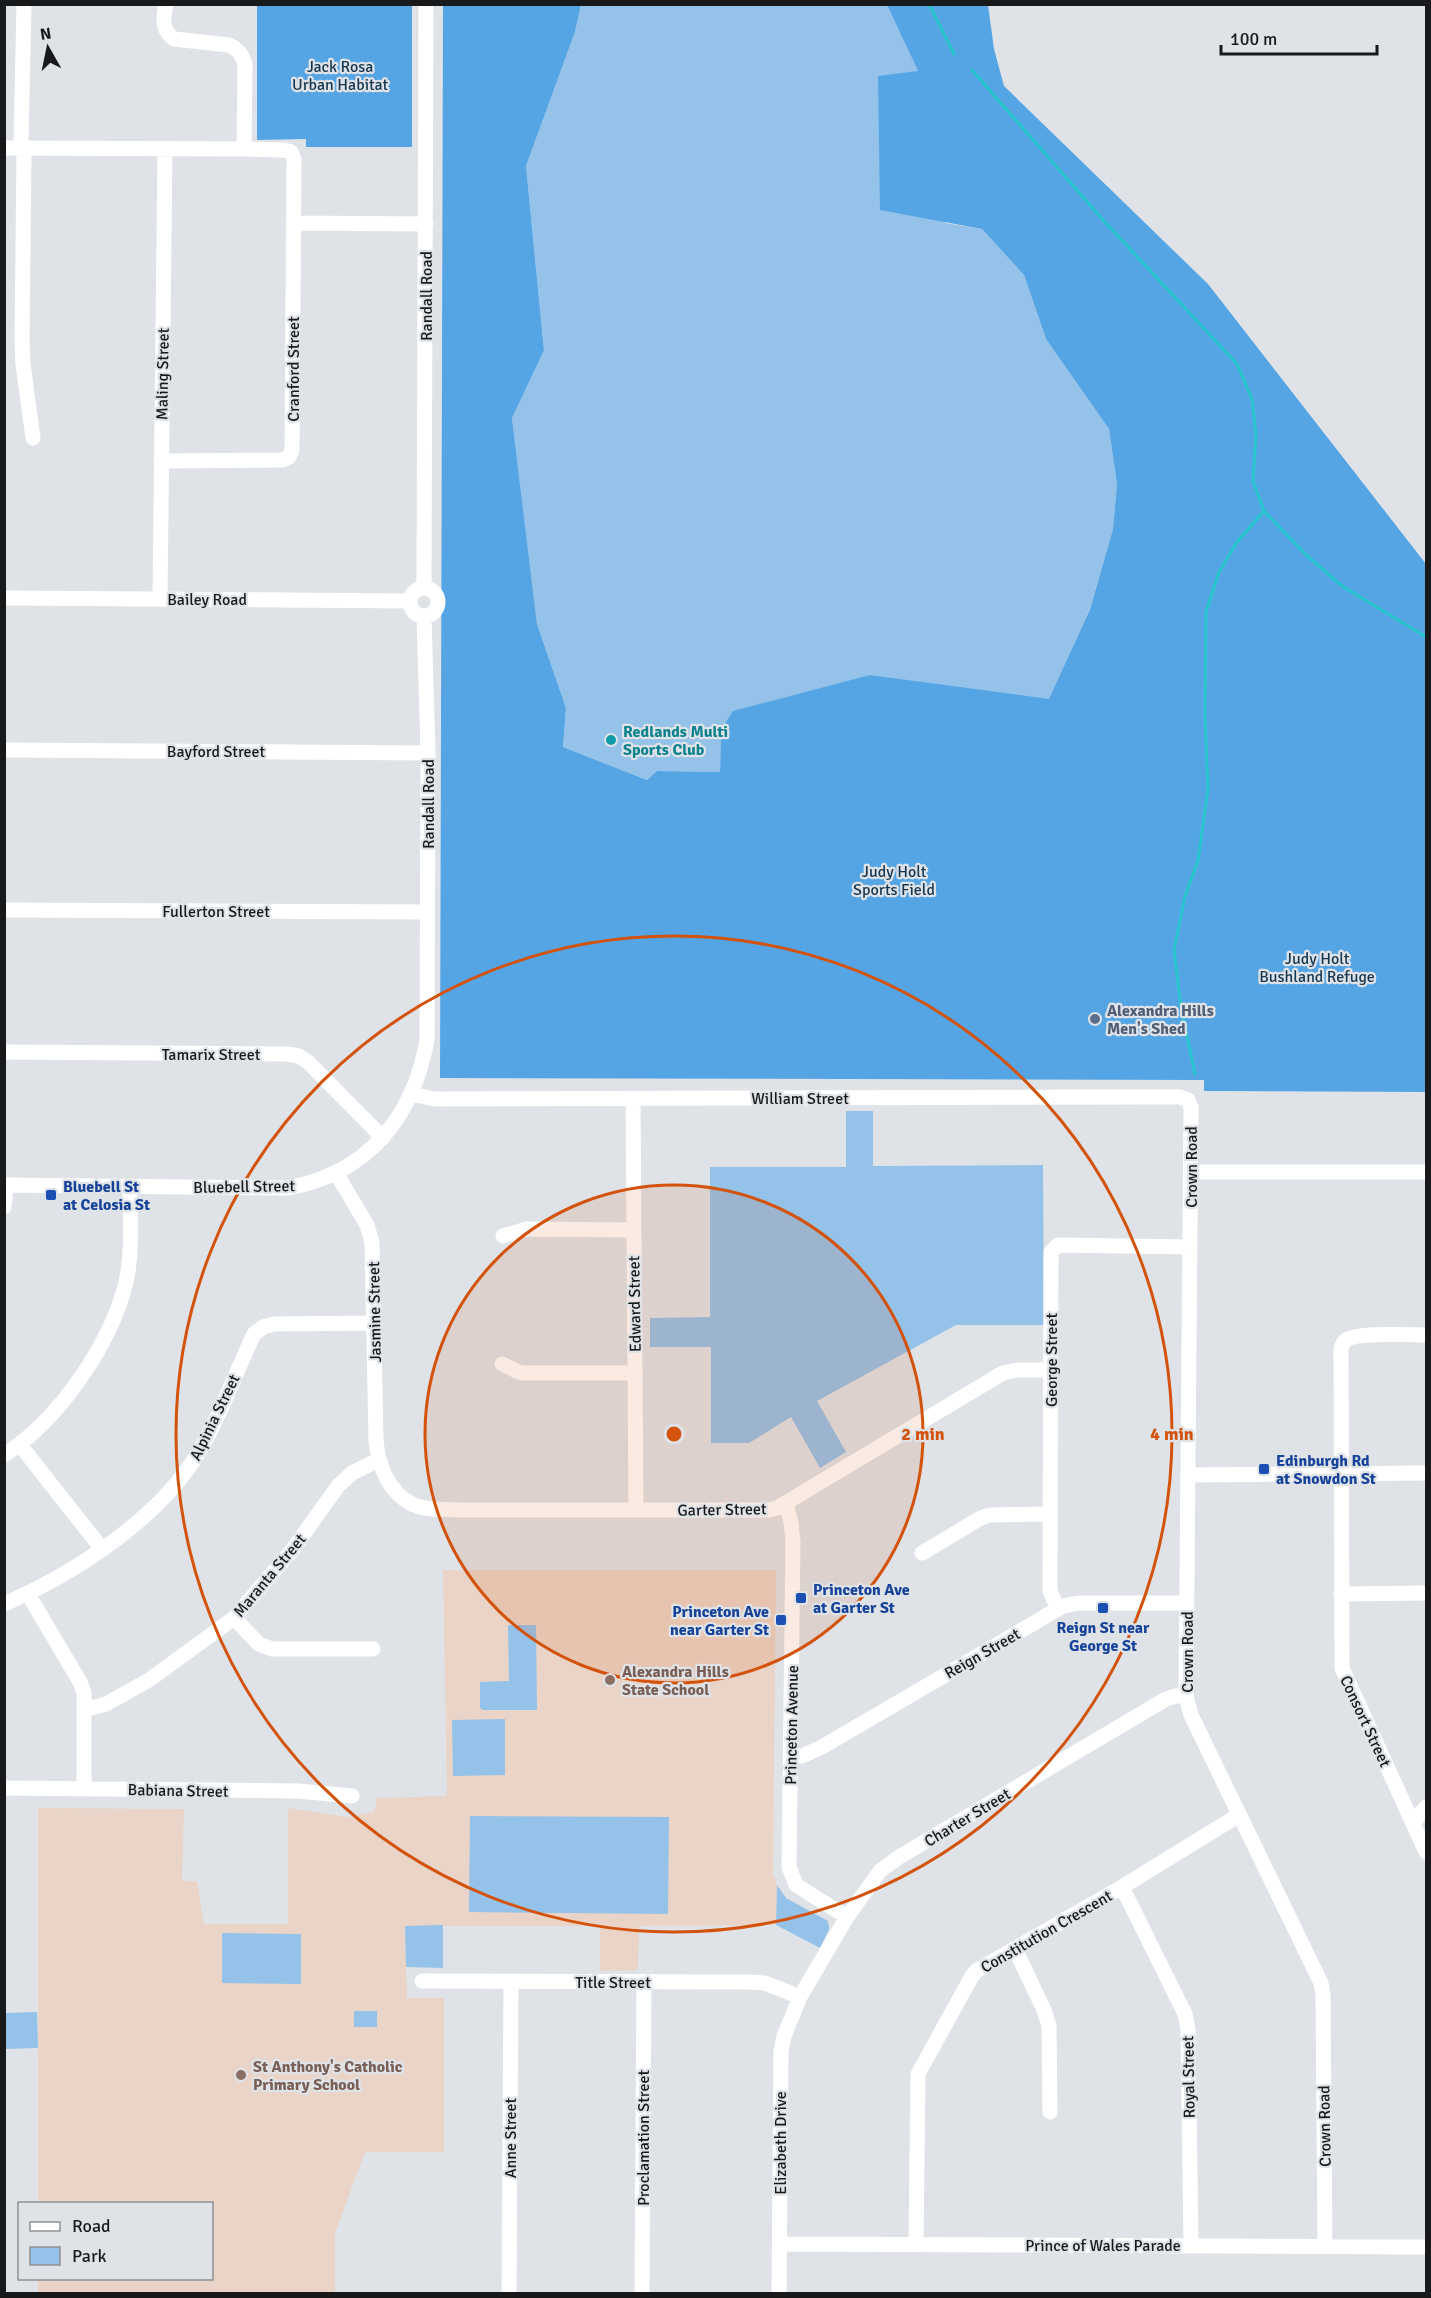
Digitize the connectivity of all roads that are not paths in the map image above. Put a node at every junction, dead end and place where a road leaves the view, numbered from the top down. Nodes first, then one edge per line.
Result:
1 (24, 4) edge
2 (166, 4) edge
3 (426, 4) edge
4 (4, 148) edge
5 (23, 148) junction
6 (165, 148) junction
7 (244, 148) junction
8 (295, 223) junction
9 (426, 224) junction
10 (33, 438) dead end
11 (161, 461) junction
12 (424, 587) junction
13 (4, 598) edge
14 (160, 599) junction
15 (410, 601) junction
16 (424, 616) junction
17 (4, 750) edge
18 (428, 753) junction
19 (4, 910) edge
20 (428, 912) junction
21 (428, 991) joint
22 (4, 1052) edge
23 (411, 1094) junction
24 (633, 1099) junction
25 (1188, 1100) joint
26 (382, 1138) junction
27 (1191, 1172) junction
28 (1426, 1172) edge
29 (336, 1173) junction
30 (5, 1185) edge
31 (130, 1186) junction
32 (4, 1207) edge
33 (633, 1230) junction
34 (503, 1236) dead end
35 (1190, 1247) junction
36 (375, 1323) junction
37 (1426, 1335) edge
38 (502, 1364) dead end
39 (1052, 1370) junction
40 (634, 1373) junction
41 (21, 1444) junction
42 (4, 1455) edge
43 (378, 1460) junction
44 (1426, 1473) edge
45 (1340, 1474) junction
46 (1188, 1475) junction
47 (786, 1505) junction
48 (636, 1509) junction
49 (1050, 1514) junction
50 (102, 1549) junction
51 (922, 1553) dead end
52 (1426, 1593) edge
53 (28, 1594) junction
54 (1341, 1594) junction
55 (1187, 1603) junction
56 (4, 1604) edge
57 (1058, 1609) junction
58 (234, 1618) junction
59 (373, 1649) dead end
60 (1186, 1696) junction
61 (84, 1710) junction
62 (791, 1755) junction
63 (4, 1788) edge
64 (84, 1789) junction
65 (352, 1796) dead end
66 (1426, 1807) edge
67 (1239, 1815) junction
68 (1413, 1823) junction
69 (1426, 1852) edge
70 (1122, 1887) junction
71 (847, 1917) junction
72 (1015, 1949) junction
73 (422, 1981) dead end
74 (512, 1982) junction
75 (644, 1983) junction
76 (800, 1997) junction
77 (1050, 2112) dead end
78 (780, 2244) junction
79 (916, 2244) junction
80 (1191, 2245) junction
81 (1325, 2247) junction
82 (1426, 2247) edge
83 (509, 2294) edge
84 (642, 2294) edge
85 (779, 2294) edge

1 - 5 street
2 - 7 street
3 - 9 street, Randall Road
4 - 5 street
5 - 6 street
5 - 10 street
6 - 7 street
6 - 11 street, Maling Street
7 - 8 street, Cranford Street
8 - 9 street
8 - 11 street, Cranford Street
9 - 12 street, Randall Road
11 - 14 street, Maling Street
12 - 15 street
12 - 16 street, Randall Road
13 - 14 street, Bailey Road
14 - 15 street, Bailey Road
15 - 16 street
16 - 18 street, Randall Road
17 - 18 street, Bayford Street
18 - 20 street, Randall Road
19 - 20 street, Fullerton Street
20 - 21 street, Randall Road
21 - 23 street, Bluebell Street
22 - 26 street, Tamarix Street
23 - 24 street, William Street
23 - 26 street, Bluebell Street
24 - 25 street, William Street
24 - 33 street, Edward Street
25 - 27 street, Crown Road
26 - 29 street, Bluebell Street
27 - 28 street
27 - 35 street, Crown Road
29 - 31 street, Bluebell Street
29 - 36 street, Jasmine Street
30 - 31 street, Bluebell Street
30 - 32 street
31 - 41 street
33 - 34 street
33 - 40 street, Edward Street
35 - 39 street, George Street
35 - 46 street, Crown Road
36 - 43 street, Jasmine Street
36 - 50 street, Alpinia Street
37 - 45 street, Consort Street
38 - 40 street
39 - 47 street, Garter Street
39 - 49 street, George Street
40 - 48 street, Edward Street
41 - 42 street
41 - 50 street
43 - 48 street, Garter Street
43 - 58 street, Maranta Street
44 - 45 street
45 - 46 street
45 - 54 street, Consort Street
46 - 55 street, Crown Road
47 - 48 street, Garter Street
47 - 62 street, Princeton Avenue
49 - 51 street
49 - 57 street, George Street
50 - 53 street, Alpinia Street
52 - 54 street
53 - 56 street, Alpinia Street
53 - 61 street
54 - 68 street, Consort Street
55 - 57 street, Reign Street
55 - 60 street, Crown Road
57 - 62 street, Reign Street
58 - 59 street
58 - 61 street, Maranta Street
60 - 67 street, Crown Road
60 - 71 street, Charter Street
61 - 64 street
62 - 71 street, Princeton Avenue
63 - 64 street, Babiana Street
64 - 65 street, Babiana Street
66 - 68 street
67 - 70 street, Constitution Crescent
67 - 81 street, Crown Road
68 - 69 street, Consort Street
70 - 72 street, Constitution Crescent
70 - 80 street, Royal Street
71 - 76 street, Charter Street
72 - 77 street
72 - 79 street, Constitution Crescent
73 - 74 street, Title Street
74 - 75 street, Title Street
74 - 83 street, Anne Street
75 - 76 street, Title Street
75 - 84 street, Proclamation Street
76 - 78 street, Elizabeth Drive
78 - 79 street, Prince of Wales Parade
78 - 85 street, Elizabeth Drive
79 - 80 street, Prince of Wales Parade
80 - 81 street, Prince of Wales Parade
81 - 82 street, Prince of Wales Parade

